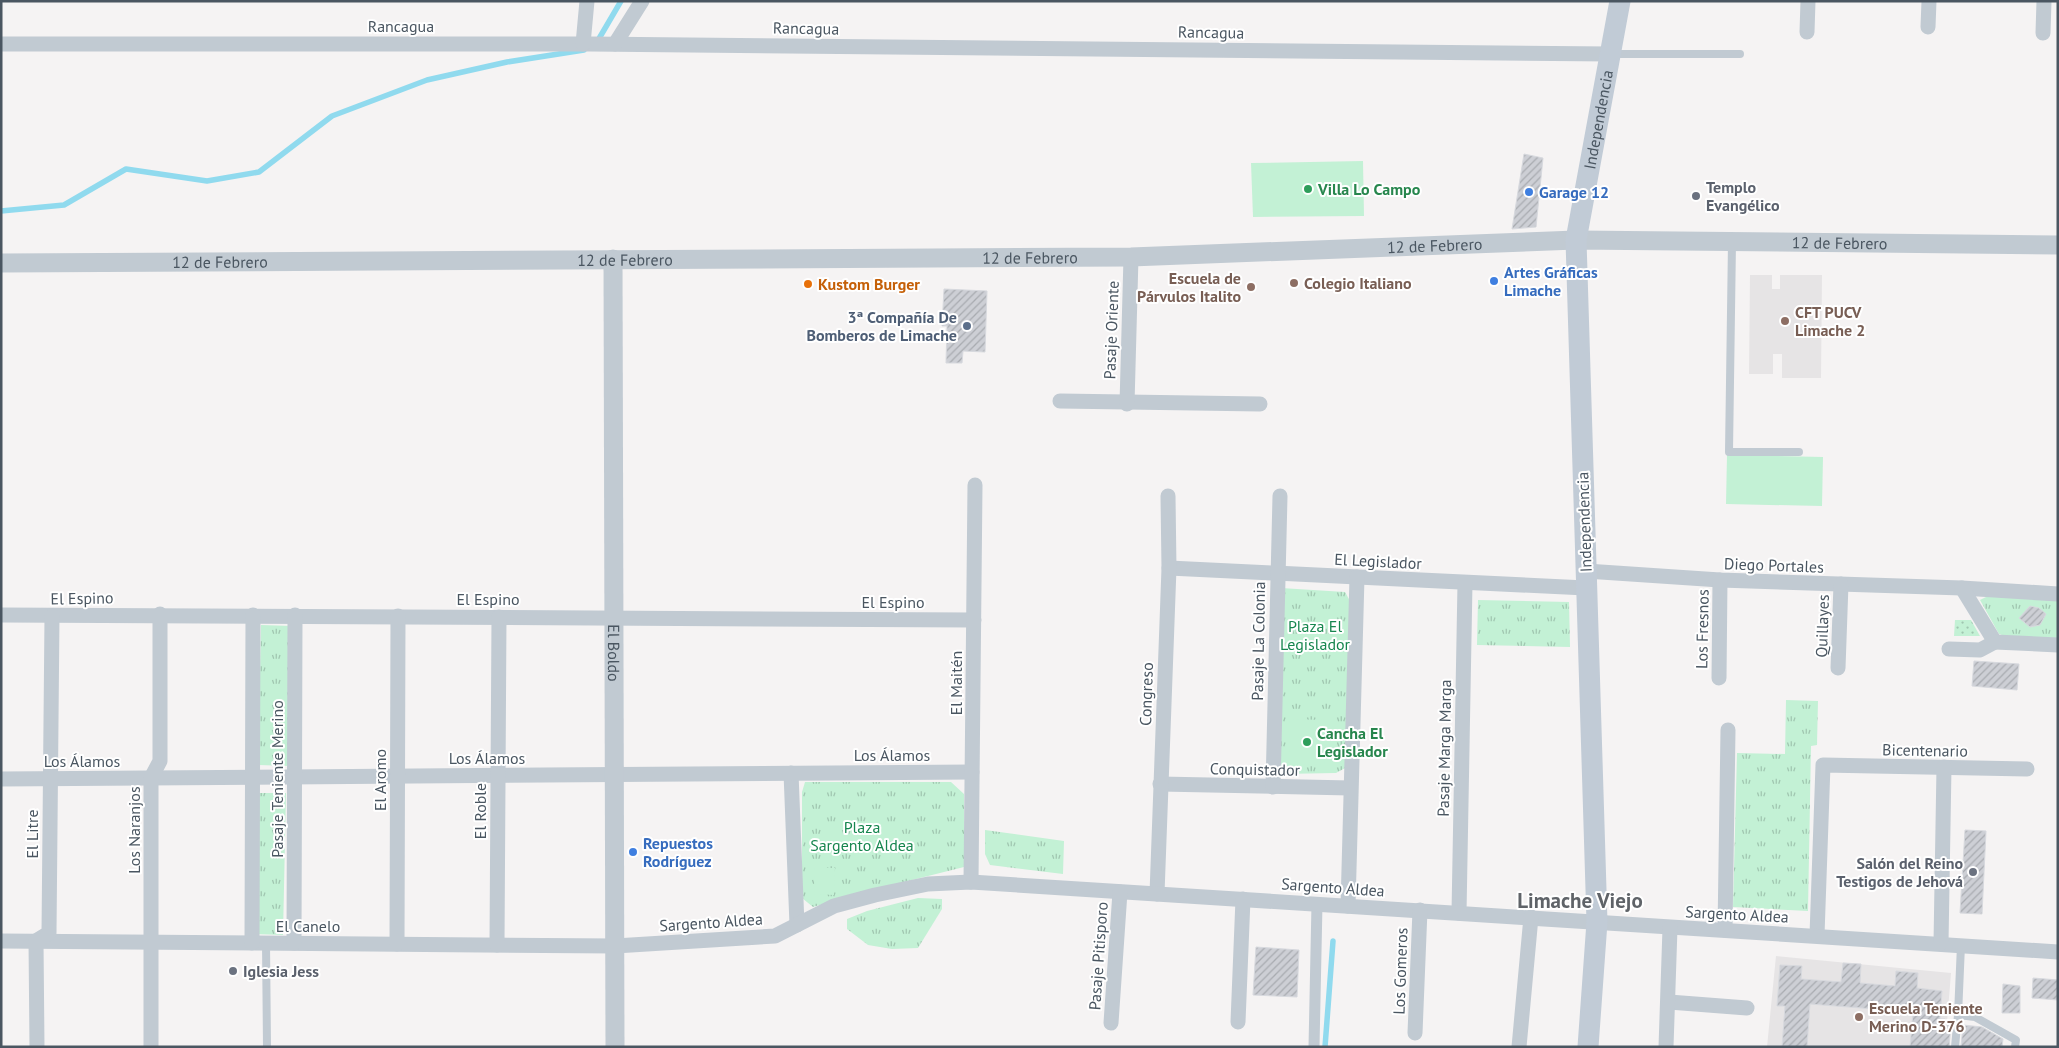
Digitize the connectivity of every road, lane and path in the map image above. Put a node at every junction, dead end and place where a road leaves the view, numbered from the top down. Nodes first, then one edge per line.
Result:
1 (587, 1) edge
2 (642, 1) edge
3 (1620, 1) edge
4 (1808, 1) edge
5 (1929, 1) edge
6 (2044, 1) edge
7 (1928, 27) dead end
8 (1807, 32) dead end
9 (2044, 33) dead end
10 (1, 44) edge
11 (598, 44) junction
12 (1610, 54) junction
13 (1740, 54) dead end
14 (1576, 240) junction
15 (1732, 242) junction
16 (2058, 245) edge
17 (1131, 257) junction
18 (613, 259) junction
19 (1, 263) edge
20 (1060, 401) dead end
21 (1127, 404) junction
22 (1260, 404) dead end
23 (1799, 452) dead end
24 (975, 485) dead end
25 (1168, 496) dead end
26 (1280, 496) dead end
27 (1169, 568) junction
28 (1277, 574) junction
29 (1358, 577) junction
30 (1586, 579) junction
31 (1720, 580) junction
32 (1465, 583) junction
33 (1841, 584) junction
34 (1962, 588) junction
35 (2058, 594) edge
36 (160, 614) junction
37 (1, 615) edge
38 (253, 615) junction
39 (52, 616) junction
40 (295, 616) junction
41 (398, 616) junction
42 (498, 617) junction
43 (614, 618) junction
44 (974, 620) junction
45 (1995, 642) junction
46 (2058, 645) edge
47 (1949, 650) dead end
48 (1838, 668) dead end
49 (1719, 678) dead end
50 (1728, 730) dead end
51 (1944, 767) junction
52 (2027, 769) dead end
53 (972, 772) junction
54 (791, 773) junction
55 (614, 775) junction
56 (397, 776) junction
57 (498, 776) junction
58 (252, 777) junction
59 (294, 777) junction
60 (151, 778) junction
61 (1, 779) edge
62 (50, 779) junction
63 (1160, 784) junction
64 (1273, 787) junction
65 (1350, 788) junction
66 (971, 882) junction
67 (1120, 892) junction
68 (1157, 894) junction
69 (1243, 899) junction
70 (1317, 904) junction
71 (1348, 906) junction
72 (1420, 910) junction
73 (1459, 913) junction
74 (1531, 918) junction
75 (1597, 922) junction
76 (797, 925) junction
77 (1670, 928) junction
78 (1726, 930) junction
79 (1817, 935) junction
80 (1, 941) edge
81 (36, 941) junction
82 (151, 942) junction
83 (259, 943) junction
84 (294, 943) junction
85 (1941, 943) junction
86 (397, 944) junction
87 (497, 945) junction
88 (1961, 945) junction
89 (615, 946) junction
90 (2058, 952) edge
91 (1669, 1002) junction
92 (1747, 1008) dead end
93 (1958, 1015) junction
94 (1238, 1022) dead end
95 (1111, 1023) dead end
96 (1415, 1033) dead end
97 (37, 1047) edge
98 (150, 1047) edge
99 (267, 1047) edge
100 (615, 1047) edge
101 (1314, 1047) edge
102 (1519, 1047) edge
103 (1588, 1047) edge
104 (1666, 1047) edge
105 (1956, 1047) edge
106 (2015, 1047) edge

1 - 11 street
2 - 11 street
3 - 12 main road, Independencia
4 - 8 street
5 - 7 street
6 - 9 street
10 - 11 street, Rancagua
11 - 12 street, Rancagua
12 - 13 lane
12 - 14 main road, Independencia
14 - 15 street, 12 de Febrero
14 - 17 street, 12 de Febrero
14 - 30 main road, Independencia
15 - 16 street, 12 de Febrero
15 - 23 lane
17 - 18 street, 12 de Febrero
17 - 21 street, Pasaje Oriente
18 - 19 street, 12 de Febrero
18 - 43 street, El Boldo
20 - 21 street, Pasaje Oriente
21 - 22 street, Pasaje Oriente
24 - 44 street, El Maitén
25 - 27 street, Congreso
26 - 28 street, Pasaje La Colonia
27 - 28 street, El Legislador
27 - 63 street, Congreso
28 - 29 street, El Legislador
28 - 64 street, Pasaje La Colonia
29 - 32 street, El Legislador
29 - 65 street
30 - 31 street, Diego Portales
30 - 32 street, El Legislador
30 - 75 main road, Independencia
31 - 33 street, Diego Portales
31 - 49 street, Los Fresnos
32 - 73 street, Pasaje Marga Marga
33 - 34 street, Diego Portales
33 - 48 street, Quillayes
34 - 35 street, Diego Portales
34 - 45 street
36 - 38 street, El Espino
36 - 39 street, El Espino
36 - 60 street, Los Naranjos
37 - 39 street, El Espino
38 - 40 street, El Espino
38 - 58 street, Pasaje Teniente Merino
39 - 62 street, El Litre
40 - 41 street, El Espino
40 - 59 street, Pasaje Teniente Merino
41 - 42 street, El Espino
41 - 56 street, El Aromo
42 - 43 street, El Espino
42 - 57 street, El Roble
43 - 44 street, El Espino
43 - 55 street, El Boldo
44 - 53 street, El Maitén
45 - 46 street
45 - 47 street
50 - 78 street
51 - 52 street, Bicentenario
51 - 79 street, Bicentenario
51 - 85 street
53 - 54 street, Los Álamos
53 - 66 street, El Maitén
54 - 55 street, Los Álamos
54 - 76 street
55 - 57 street, Los Álamos
55 - 89 street, El Boldo
56 - 57 street, Los Álamos
56 - 59 street, Los Álamos
56 - 86 street, El Aromo
57 - 87 street, El Roble
58 - 59 street, Los Álamos
58 - 60 street, Los Álamos
58 - 83 street, Pasaje Teniente Merino
59 - 84 street, Pasaje Teniente Merino
60 - 62 street, Los Álamos
60 - 82 street, Los Naranjos
61 - 62 street, Los Álamos
62 - 81 street, El Litre
63 - 64 street, Conquistador
63 - 68 street, Congreso
64 - 65 street, Conquistador
65 - 71 street
66 - 67 street, Sargento Aldea
66 - 76 street, Sargento Aldea
67 - 68 street, Sargento Aldea
67 - 95 street, Pasaje Pitisporo
68 - 69 street, Sargento Aldea
69 - 70 street, Sargento Aldea
69 - 94 street
70 - 71 street, Sargento Aldea
70 - 101 street
71 - 72 street, Sargento Aldea
72 - 73 street, Sargento Aldea
72 - 96 street, Los Gomeros
73 - 74 street, Sargento Aldea
74 - 75 street, Sargento Aldea
74 - 102 street
75 - 77 street, Sargento Aldea
75 - 103 main road, Independencia
76 - 89 street, Sargento Aldea
77 - 78 street, Sargento Aldea
77 - 91 street
78 - 79 street, Sargento Aldea
79 - 85 street, Sargento Aldea
80 - 81 street, El Canelo
81 - 82 street, El Canelo
81 - 97 street
82 - 83 street, El Canelo
82 - 98 street, Los Naranjos
83 - 84 street, El Canelo
83 - 99 lane
84 - 86 street, El Canelo
85 - 88 street, Sargento Aldea
86 - 87 street, El Canelo
87 - 89 street, El Canelo
88 - 90 street, Sargento Aldea
88 - 93 lane
89 - 100 street, El Boldo
91 - 92 street
91 - 104 street
93 - 105 lane
93 - 106 lane

